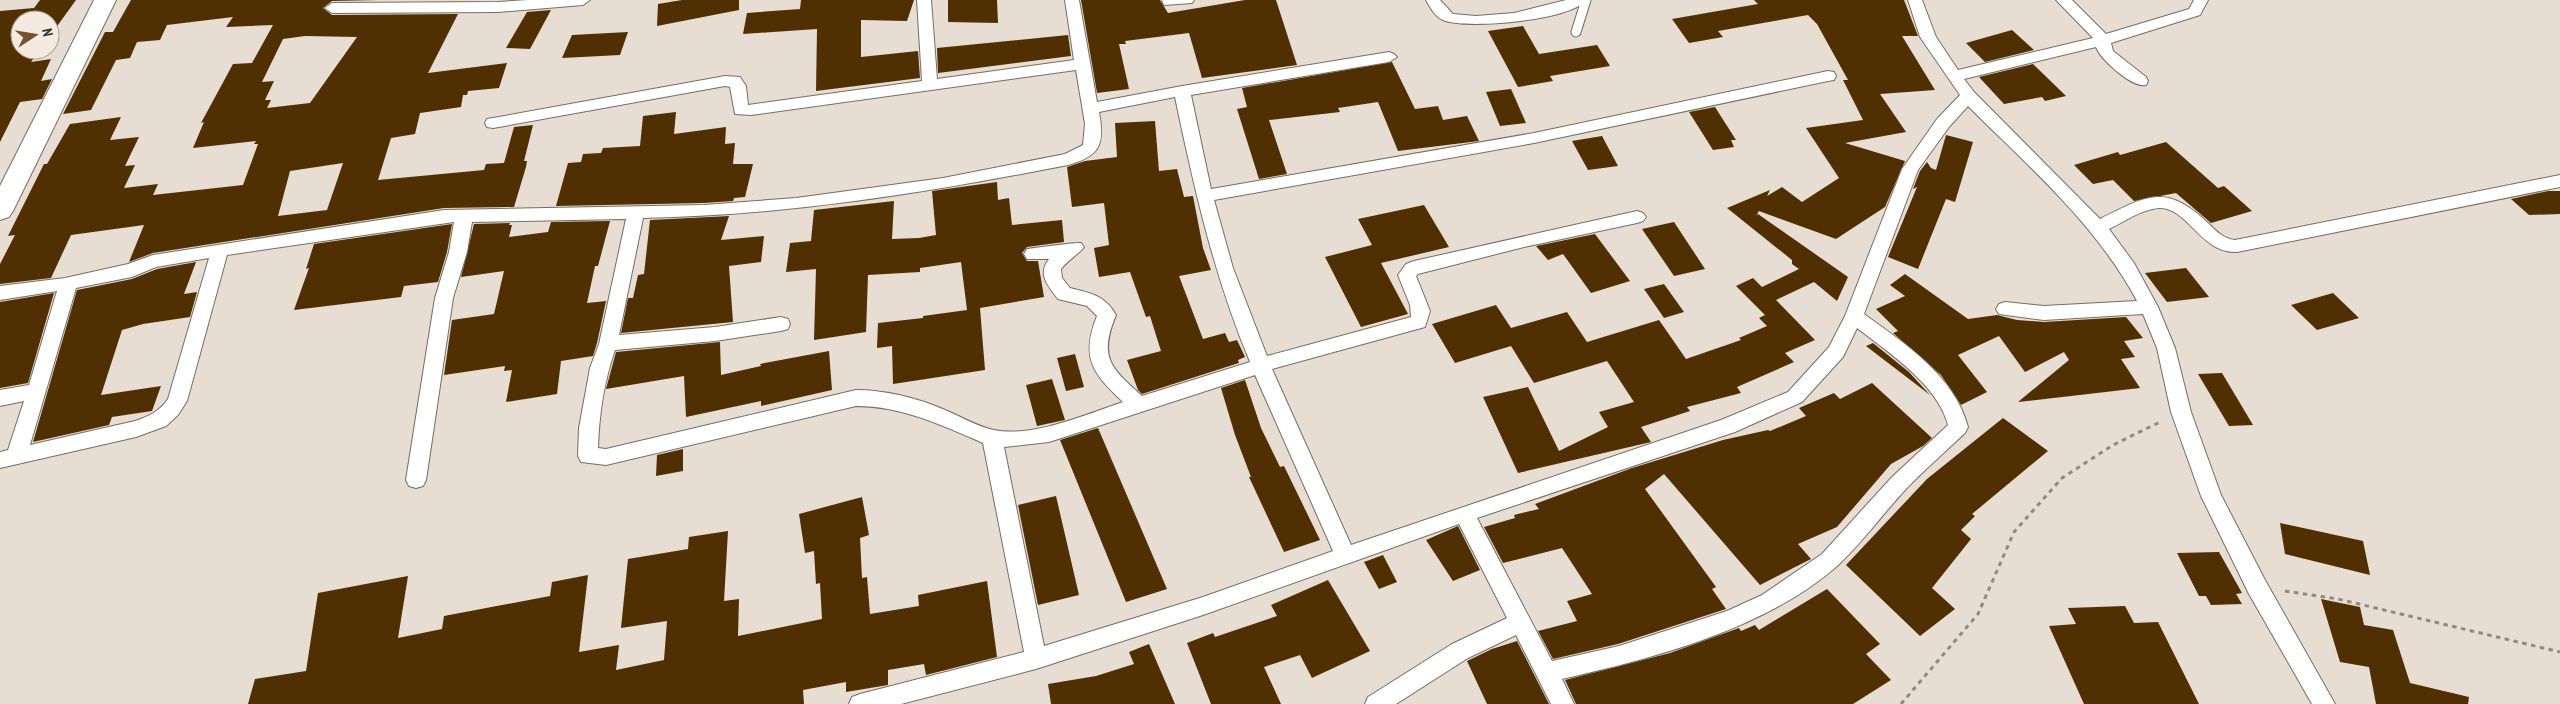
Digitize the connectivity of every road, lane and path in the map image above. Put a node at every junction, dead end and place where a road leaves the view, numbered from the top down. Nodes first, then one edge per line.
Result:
1 (105, 0) edge
2 (584, 0) edge
3 (924, 0) edge
4 (1072, 0) edge
5 (1169, 0) edge
6 (1187, 0) edge
7 (1433, 0) edge
8 (1579, 0) edge
9 (1586, 0) edge
10 (1915, 0) edge
11 (2063, 0) edge
12 (2201, 0) edge
13 (332, 8) dead end
14 (1576, 32) dead end
15 (2102, 40) junction
16 (1389, 57) dead end
17 (1082, 64) junction
18 (1828, 76) dead end
19 (1955, 76) junction
20 (2140, 81) dead end
21 (930, 85) junction
22 (1182, 91) junction
23 (1968, 96) junction
24 (1090, 109) junction
25 (493, 123) dead end
26 (2560, 181) edge
27 (1205, 196) junction
28 (0, 211) edge
29 (636, 212) junction
30 (464, 215) junction
31 (1638, 217) dead end
32 (2098, 227) junction
33 (220, 250) junction
34 (1033, 254) dead end
35 (66, 284) junction
36 (0, 293) edge
37 (2150, 307) junction
38 (2005, 309) dead end
39 (1854, 316) junction
40 (781, 324) dead end
41 (608, 344) junction
42 (1262, 365) junction
43 (37, 390) junction
44 (0, 398) edge
45 (1138, 405) junction
46 (2181, 412) junction
47 (992, 438) junction
48 (8, 459) edge
49 (416, 480) dead end
50 (1464, 514) junction
51 (1346, 556) junction
52 (2257, 587) junction
53 (1520, 623) junction
54 (2560, 652) edge
55 (1036, 659) junction
56 (1546, 672) junction
57 (860, 704) edge
58 (1376, 704) edge
59 (1564, 704) edge
60 (1901, 704) edge
61 (2324, 704) edge

1 - 28 highway
2 - 13 street
3 - 21 street
4 - 17 street
5 - 6 street
7 - 8 street
9 - 14 lane
10 - 19 street
11 - 15 street
12 - 15 street
15 - 19 street
15 - 20 street
16 - 22 street
17 - 21 street
17 - 24 street
18 - 27 street
19 - 23 street
21 - 25 street
22 - 24 street
22 - 27 street
23 - 32 street
23 - 39 street
24 - 29 street
26 - 32 street
27 - 42 street
29 - 30 street
29 - 41 street
30 - 33 street
30 - 49 street
31 - 42 street
32 - 37 street
33 - 35 street
33 - 48 street
34 - 45 street
35 - 36 street
35 - 43 street
37 - 38 street
37 - 46 street
39 - 50 street
39 - 56 street
40 - 41 street
41 - 47 street
42 - 45 street
42 - 51 street
43 - 44 street
43 - 48 street
45 - 47 street
46 - 52 street
46 - 60 path
47 - 55 street
50 - 51 street
50 - 53 street
51 - 55 street
52 - 54 path
52 - 61 street
53 - 56 street
53 - 58 street
55 - 57 street
56 - 59 street

